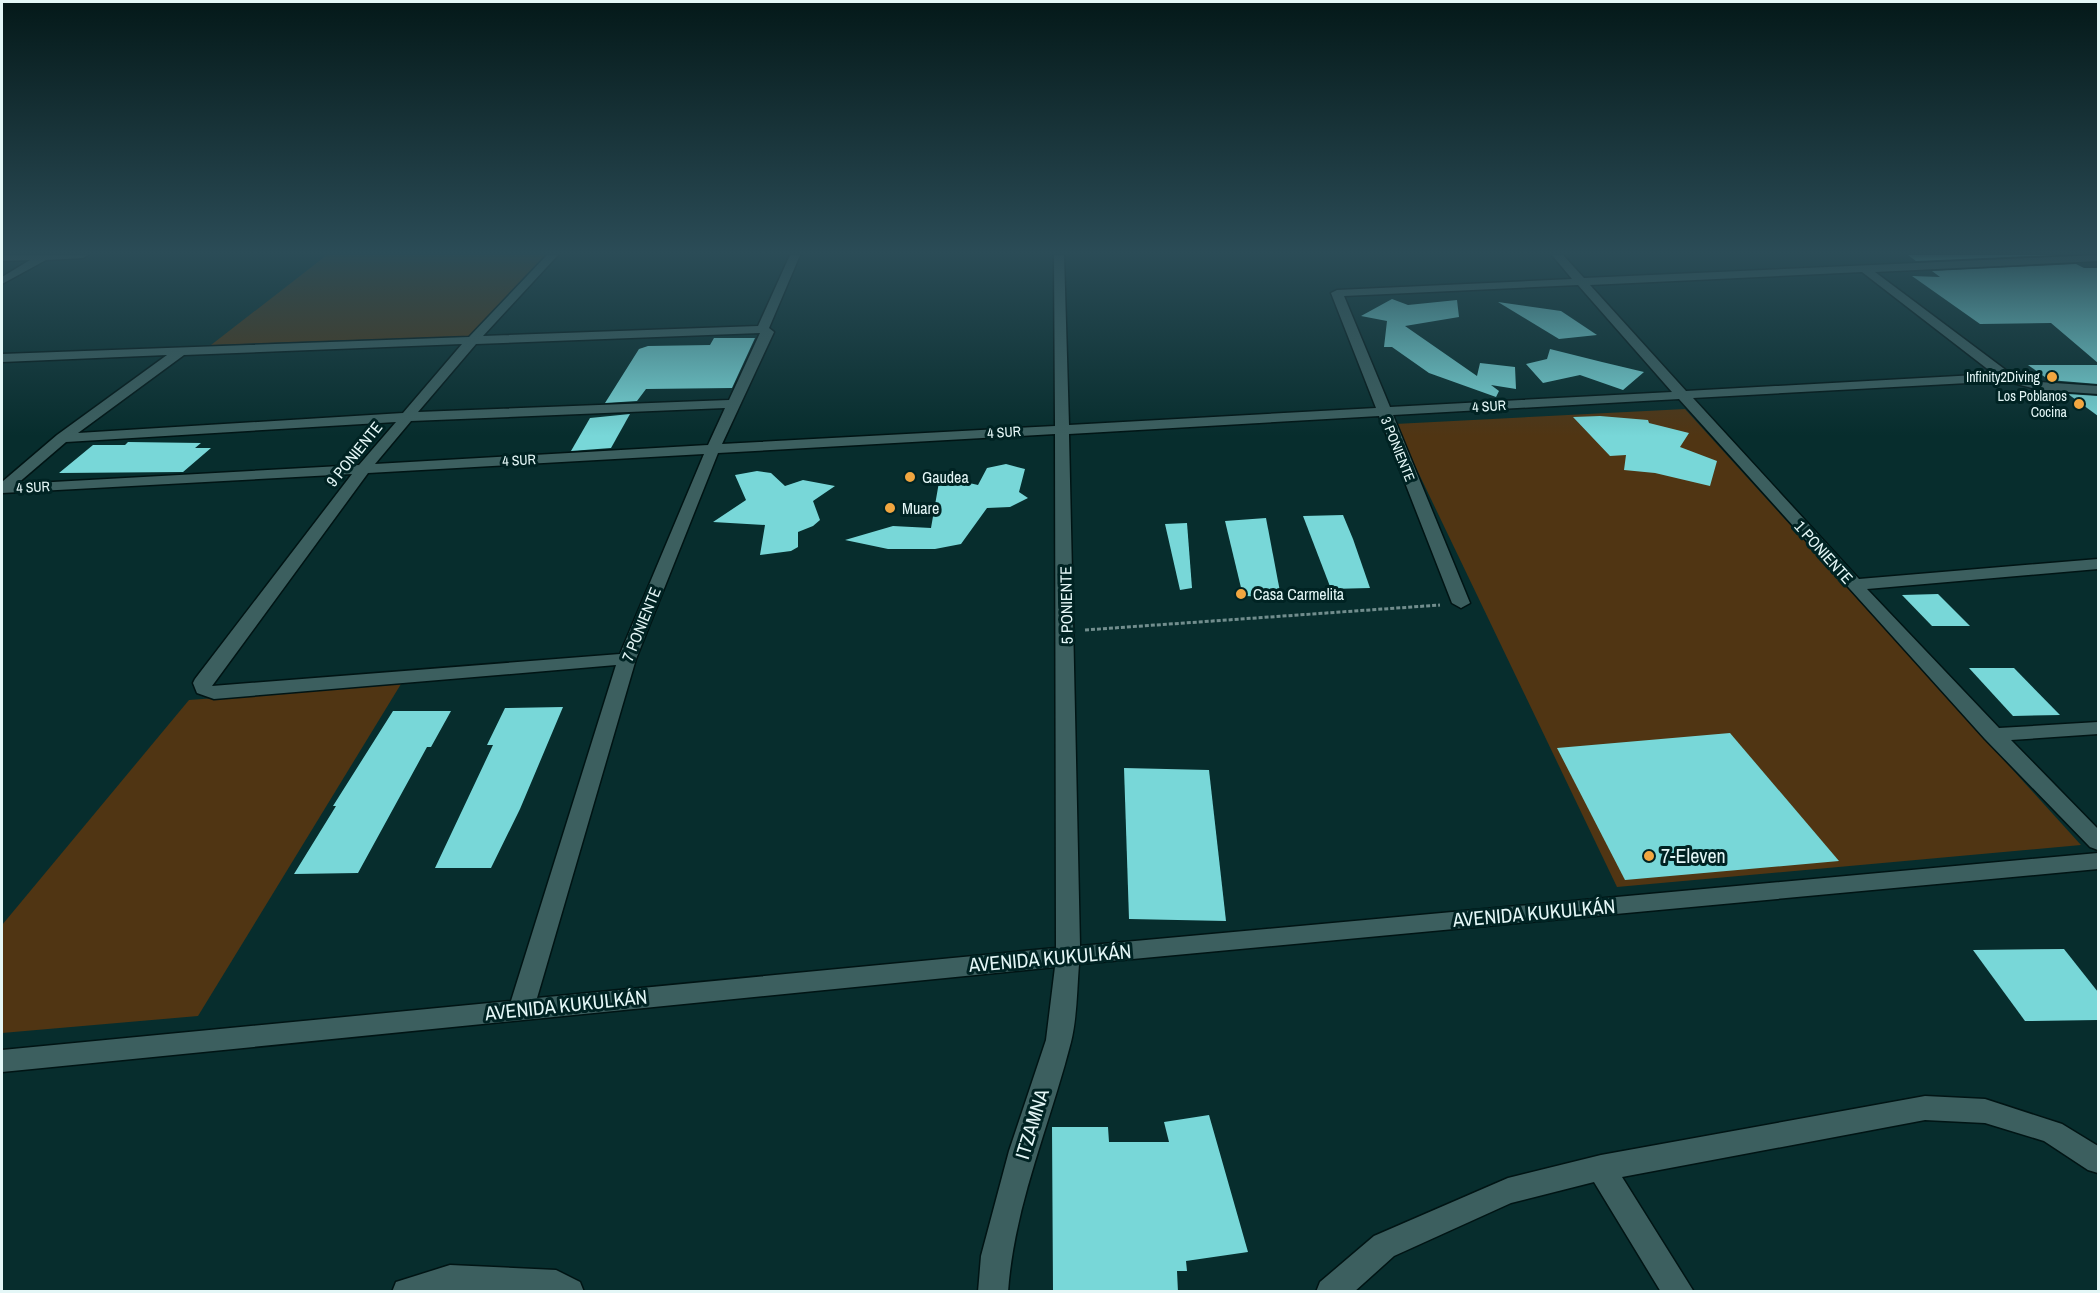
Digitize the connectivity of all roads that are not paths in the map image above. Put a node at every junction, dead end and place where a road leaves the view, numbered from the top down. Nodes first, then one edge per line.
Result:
1 (496, 315) edge
2 (768, 315) edge
3 (1060, 315) edge
4 (1346, 315) edge
5 (1612, 315) edge
6 (1925, 315) edge
7 (762, 329) junction
8 (474, 338) junction
9 (183, 350) junction
10 (2, 358) edge
11 (2006, 377) junction
12 (2098, 390) edge
13 (1682, 394) junction
14 (736, 404) junction
15 (1383, 412) junction
16 (407, 417) junction
17 (1061, 429) junction
18 (62, 438) junction
19 (712, 451) junction
20 (365, 467) junction
21 (2, 489) edge
22 (2098, 564) edge
23 (1853, 585) junction
24 (1461, 603) road end
25 (627, 658) junction
26 (2098, 728) edge
27 (1992, 735) junction
28 (2098, 842) edge
29 (2098, 861) edge
30 (1068, 956) junction
31 (521, 1010) junction
32 (2, 1061) edge
33 (2098, 1161) edge
34 (1601, 1168) junction
35 (407, 1292) edge
36 (569, 1292) edge
37 (993, 1292) edge
38 (1331, 1292) edge
39 (1679, 1292) edge

1 - 8 street, 9 PONIENTE
2 - 7 street, 7 PONIENTE
3 - 17 street, 5 PONIENTE
4 - 15 street, 3 PONIENTE
5 - 13 street, 1 PONIENTE
6 - 11 street
7 - 8 street
7 - 14 street, 7 PONIENTE
8 - 9 street
8 - 16 street, 9 PONIENTE
9 - 10 street
9 - 18 street
11 - 12 street
11 - 13 street, 4 SUR
13 - 15 street, 4 SUR
13 - 23 street, 1 PONIENTE
14 - 16 street
14 - 19 street, 7 PONIENTE
15 - 17 street, 4 SUR
15 - 24 street, 3 PONIENTE
16 - 18 street
16 - 20 street, 9 PONIENTE
17 - 19 street, 4 SUR
17 - 30 street, 5 PONIENTE
18 - 21 street
19 - 20 street, 4 SUR
19 - 25 street, 7 PONIENTE
20 - 21 street, 4 SUR
20 - 25 street, 9 PONIENTE
22 - 23 street
23 - 27 street, 1 PONIENTE
25 - 31 street, 7 PONIENTE
26 - 27 street
27 - 28 street, 1 PONIENTE
29 - 30 street, AVENIDA KUKULKÁN
30 - 31 street, AVENIDA KUKULKÁN
30 - 37 street, ITZAMNA
31 - 32 street, AVENIDA KUKULKÁN
33 - 34 street
34 - 38 street
34 - 39 street
35 - 36 street

